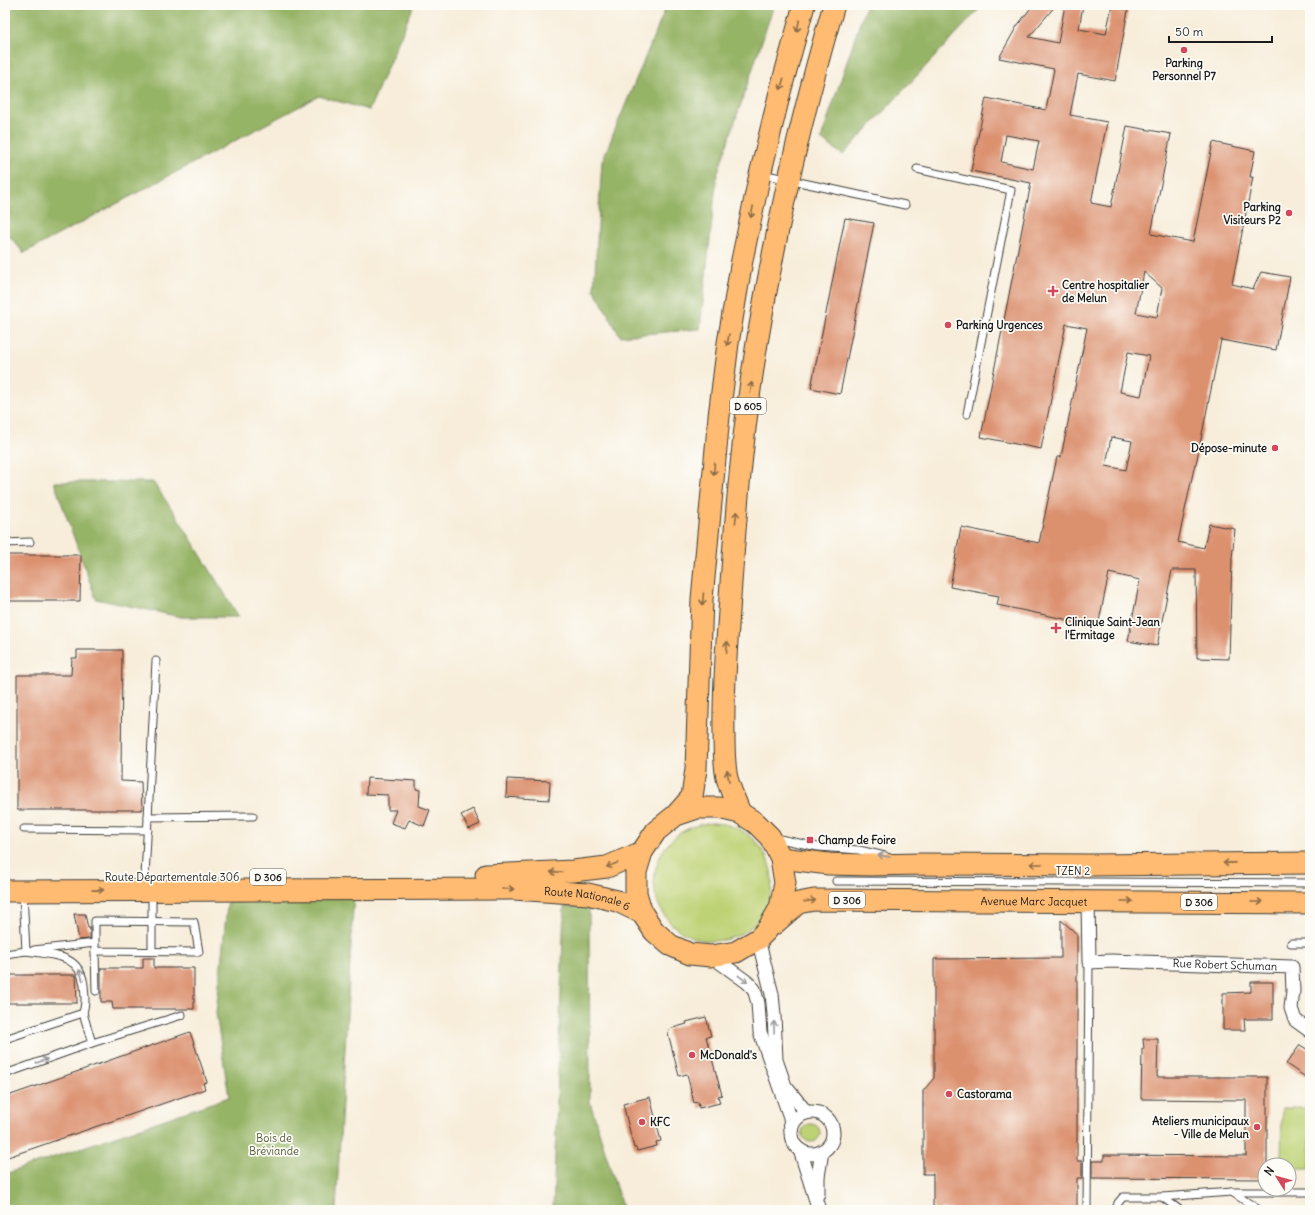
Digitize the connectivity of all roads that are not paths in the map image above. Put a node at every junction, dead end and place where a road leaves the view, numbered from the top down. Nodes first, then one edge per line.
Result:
1 (804, 5) edge
2 (834, 5) edge
3 (917, 169) dead end
4 (760, 174) junction
5 (788, 181) junction
6 (905, 204) dead end
7 (967, 414) dead end
8 (30, 542) dead end
9 (5, 543) edge
10 (156, 661) dead end
11 (740, 813) junction
12 (676, 815) junction
13 (253, 816) dead end
14 (148, 817) junction
15 (24, 828) dead end
16 (148, 830) junction
17 (770, 837) junction
18 (642, 852) junction
19 (781, 858) junction
20 (1310, 863) edge
21 (922, 864) junction
22 (5, 876) edge
23 (531, 881) junction
24 (836, 881) dead end
25 (149, 883) junction
26 (1310, 883) edge
27 (14, 890) edge
28 (1088, 901) junction
29 (1310, 903) edge
30 (642, 913) junction
31 (152, 923) junction
32 (763, 934) junction
33 (95, 943) junction
34 (1291, 943) dead end
35 (1310, 943) edge
36 (26, 951) junction
37 (95, 951) junction
38 (152, 951) junction
39 (5, 954) edge
40 (711, 956) junction
41 (1089, 962) junction
42 (96, 991) dead end
43 (83, 1013) junction
44 (182, 1015) dead end
45 (1309, 1030) edge
46 (5, 1039) edge
47 (92, 1043) junction
48 (5, 1074) edge
49 (807, 1113) junction
50 (791, 1131) junction
51 (800, 1150) junction
52 (822, 1151) junction
53 (1232, 1192) junction
54 (1310, 1192) edge
55 (1162, 1197) junction
56 (819, 1210) edge
57 (1087, 1210) edge
58 (1116, 1210) edge
59 (1180, 1210) edge
60 (1258, 1210) edge

1 -> 4 main road, D 605
2 - 5 main road, D 605
3 - 7 lane
4 - 5 lane
4 -> 12 main road, D 605
5 - 6 lane
11 -> 5 main road, D 605
8 - 9 lane
10 - 14 lane
11 - 12 main road
11 - 17 main road
12 - 18 main road
13 - 14 lane
14 - 16 lane
15 - 16 lane
16 - 25 lane
17 - 19 main road
21 -> 17 lane
18 -> 23 main road, Route Nationale 6 / D 306
18 - 30 main road
19 - 21 main road
19 - 32 main road
20 -> 21 main road
22 - 25 main road, Route Départementale 306 / D 306
23 - 25 main road, Route Départementale 306 / D 306
23 - 30 main road, Route Nationale 6 / D 306
24 - 26 lane, TZEN 2
27 -> 25 main road, Route Départementale 306 / D 306
25 - 31 lane
27 - 36 lane
28 -> 29 main road, Avenue Marc Jacquet / D 306
32 -> 28 main road, Avenue Marc Jacquet / D 306
28 - 41 street
30 - 40 main road, Avenue Marc Jacquet
31 - 33 lane
31 - 38 lane
31 - 38 lane
32 - 40 main road, Avenue Marc Jacquet
49 -> 32 street
33 - 36 lane
33 - 37 lane
34 - 35 lane
36 - 39 lane
43 -> 36 lane
37 - 38 lane
37 - 42 lane
40 -> 50 street
41 - 45 street, Rue Robert Schuman
41 - 57 lane
43 - 46 lane
43 - 47 lane
44 - 47 lane
48 -> 47 lane
49 - 50 street
49 - 52 street
50 - 51 street
51 - 52 street
51 - 56 street
52 - 56 street
53 - 54 lane
53 - 55 lane
53 - 60 lane
55 - 58 lane
55 - 59 lane

